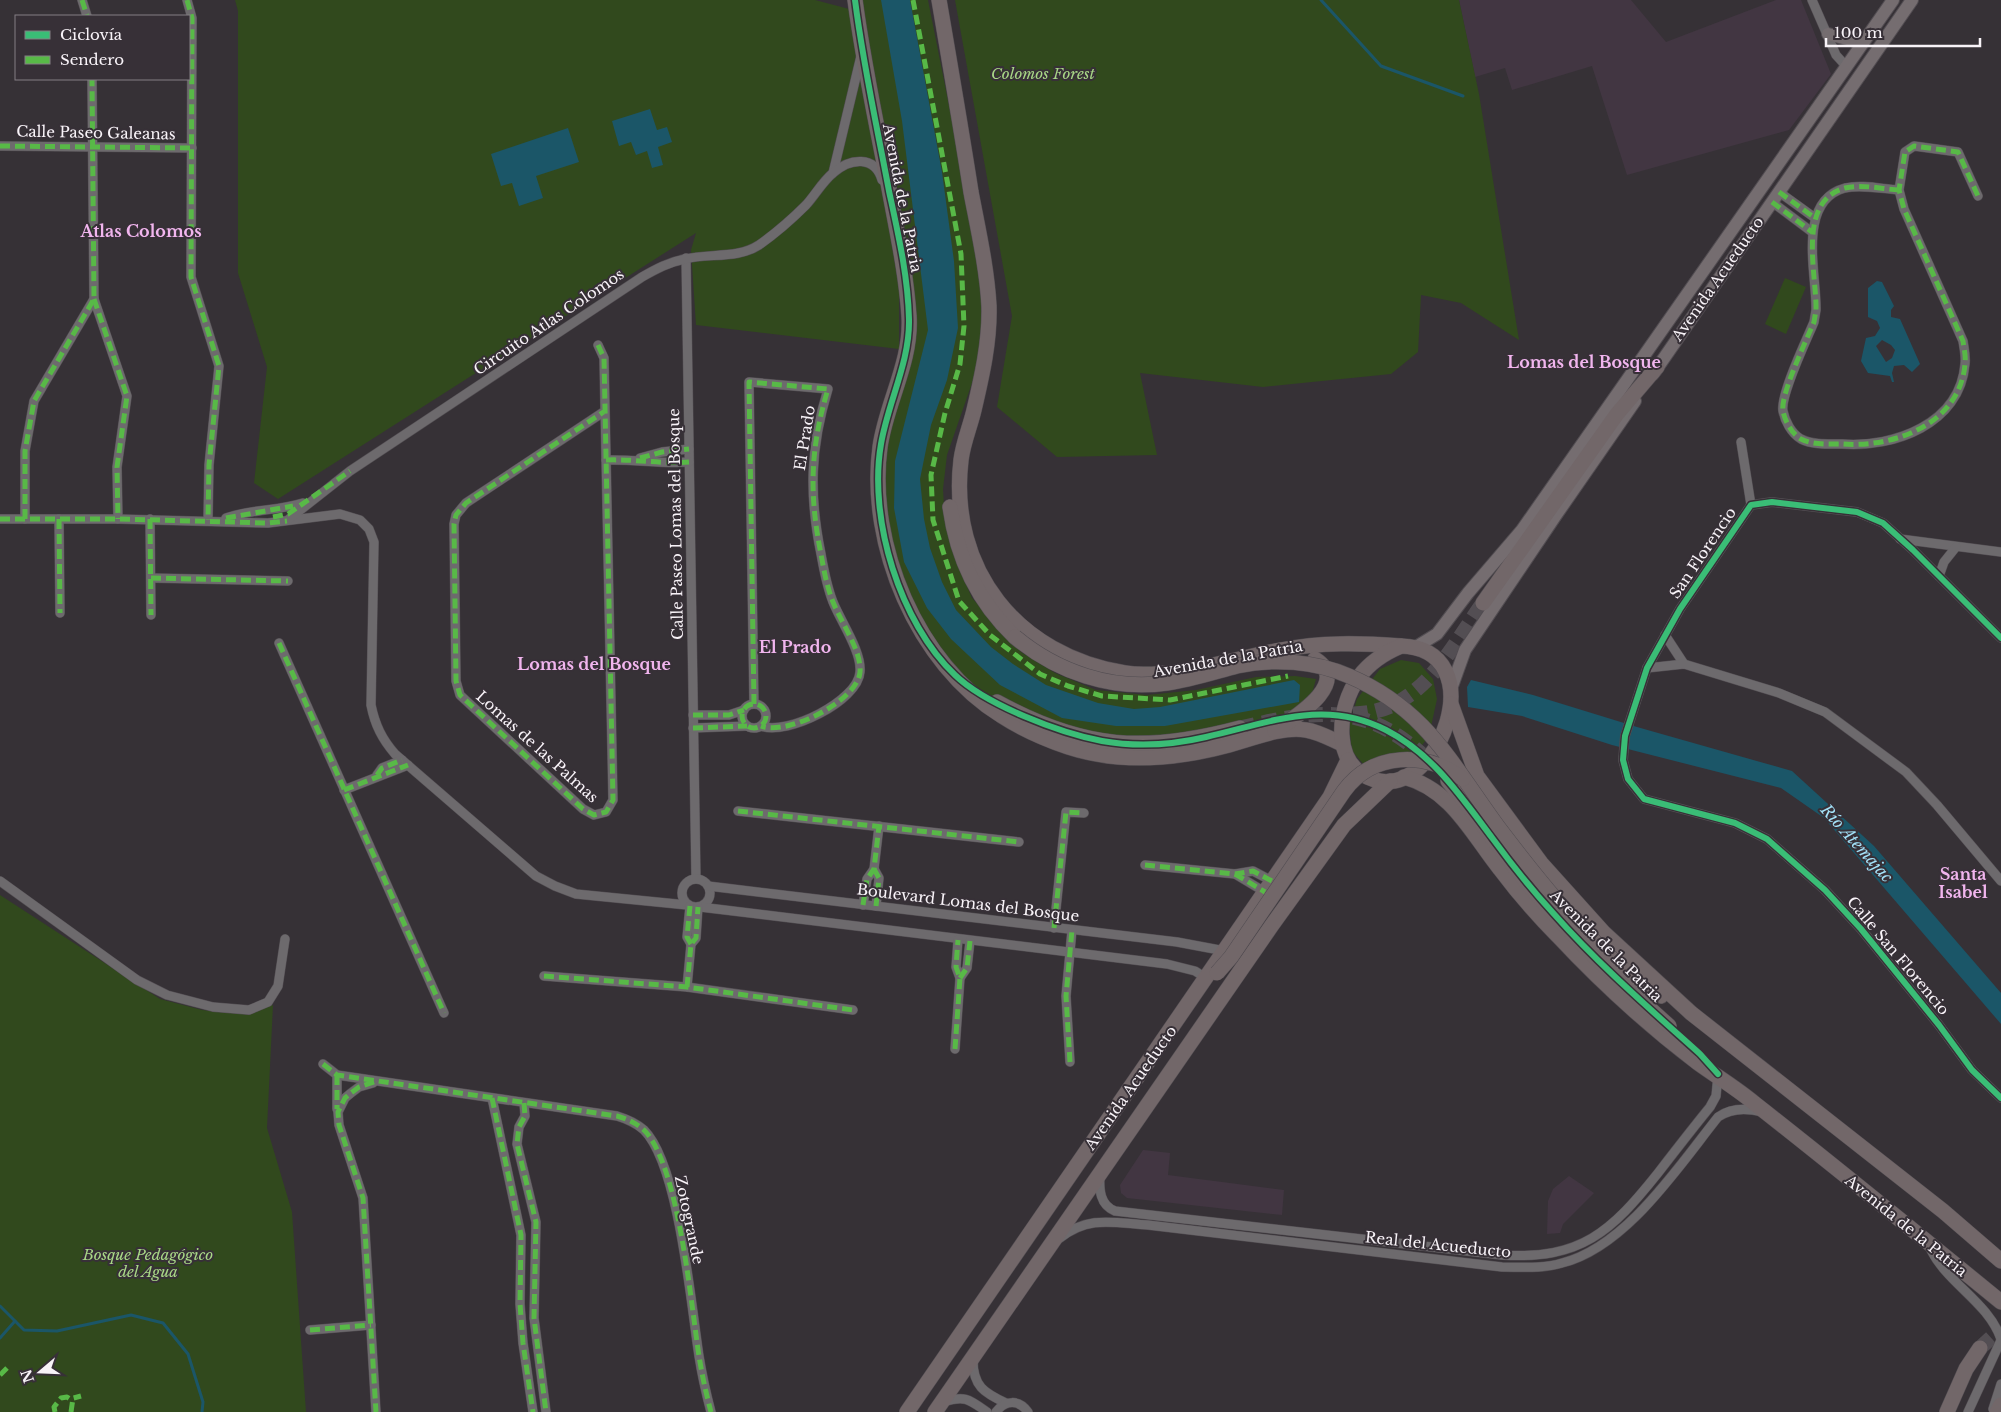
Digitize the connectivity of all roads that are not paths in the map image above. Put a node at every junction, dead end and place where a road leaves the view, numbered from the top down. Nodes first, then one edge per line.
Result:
1 (82, 0) edge
2 (186, 0) edge
3 (855, 0) edge
4 (939, 0) edge
5 (1812, 0) edge
6 (1893, 0) edge
7 (1912, 0) edge
8 (87, 15) edge
9 (1828, 34) junction
10 (1865, 39) junction
11 (862, 52) junction
12 (1846, 66) junction
13 (92, 80) edge
14 (0, 146) edge
15 (92, 146) junction
16 (192, 148) junction
17 (833, 172) junction
18 (1899, 190) junction
19 (1978, 196) dead end
20 (1775, 197) junction
21 (1815, 218) junction
22 (1812, 232) junction
23 (898, 236) junction
24 (686, 258) junction
25 (94, 299) junction
26 (598, 345) dead end
27 (1657, 368) junction
28 (976, 392) junction
29 (605, 411) junction
30 (1741, 442) dead end
31 (689, 450) junction
32 (639, 459) junction
33 (606, 460) junction
34 (689, 462) junction
35 (350, 471) junction
36 (1751, 505) junction
37 (118, 518) junction
38 (26, 519) junction
39 (59, 519) junction
40 (150, 519) junction
41 (0, 520) edge
42 (208, 520) junction
43 (287, 521) junction
44 (1900, 539) junction
45 (1956, 546) junction
46 (2001, 552) edge
47 (1940, 576) junction
48 (151, 578) junction
49 (288, 581) dead end
50 (1483, 603) tunnel mouth
51 (60, 613) dead end
52 (152, 615) dead end
53 (1665, 635) junction
54 (2001, 638) edge
55 (279, 643) dead end
56 (1408, 647) junction
57 (1244, 658) junction
58 (1684, 664) junction
59 (1647, 668) junction
60 (958, 678) junction
61 (1451, 689) junction
62 (754, 704) junction
63 (1451, 704) junction
64 (744, 710) junction
65 (693, 715) junction
66 (747, 726) junction
67 (761, 726) junction
68 (693, 728) junction
69 (1240, 728) tunnel mouth
70 (1269, 734) junction
71 (1342, 744) junction
72 (1348, 760) junction
73 (405, 762) junction
74 (1397, 779) junction
75 (1472, 779) junction
76 (1448, 781) dead end
77 (344, 790) junction
78 (1444, 798) junction
79 (738, 810) dead end
80 (1084, 813) dead end
81 (879, 826) junction
82 (1020, 842) dead end
83 (1145, 865) dead end
84 (874, 869) junction
85 (1235, 874) junction
86 (696, 879) junction
87 (0, 881) edge
88 (2001, 881) edge
89 (708, 886) junction
90 (1269, 887) junction
91 (863, 905) junction
92 (694, 906) junction
93 (876, 906) junction
94 (1054, 928) junction
95 (1072, 930) junction
96 (285, 939) dead end
97 (958, 940) junction
98 (970, 941) junction
99 (1225, 951) junction
100 (1070, 953) junction
101 (544, 976) dead end
102 (960, 978) junction
103 (1208, 979) junction
104 (687, 987) junction
105 (853, 1010) dead end
106 (444, 1013) dead end
107 (1691, 1013) junction
108 (955, 1049) dead end
109 (1070, 1062) dead end
110 (323, 1064) dead end
111 (1718, 1074) junction
112 (337, 1075) junction
113 (378, 1081) junction
114 (492, 1098) junction
115 (2001, 1098) edge
116 (524, 1103) junction
117 (338, 1112) junction
118 (1768, 1114) junction
119 (1100, 1173) junction
120 (1929, 1245) junction
121 (1050, 1246) junction
122 (521, 1251) junction
123 (536, 1253) junction
124 (2001, 1261) edge
125 (2001, 1302) edge
126 (371, 1325) junction
127 (310, 1330) dead end
128 (2001, 1340) edge
129 (973, 1357) junction
130 (2001, 1384) edge
131 (1006, 1403) junction
132 (2001, 1405) edge
133 (938, 1408) edge
134 (376, 1412) edge
135 (533, 1412) edge
136 (546, 1412) edge
137 (711, 1412) edge
138 (906, 1412) edge
139 (987, 1412) edge
140 (996, 1412) edge
141 (1028, 1412) edge
142 (1947, 1412) edge
143 (1958, 1412) edge
144 (1968, 1412) edge
145 (1992, 1412) edge
146 (1997, 1412) edge

1 - 8 street
2 - 16 street
3 - 11 main road, Avenida de la Patria
4 - 28 main road, Avenida de la Patria
5 - 9 street
6 - 10 main road, Avenida Acueducto
7 - 20 main road, Avenida Acueducto
9 - 10 main road
9 - 12 street
10 - 12 main road, Avenida Acueducto
11 - 17 street, Circuito Atlas Colomos
11 - 23 main road, Avenida de la Patria
12 - 56 main road, Avenida Acueducto
13 - 15 street
14 - 15 street, Calle Paseo Galeanas
15 - 16 street, Calle Paseo Galeanas
15 - 25 street
16 - 42 street
17 - 23 street, Circuito Atlas Colomos
17 - 24 street, Circuito Atlas Colomos
18 - 19 street
18 - 21 street
18 - 22 street
20 - 21 street
20 - 22 street
20 - 27 main road, Avenida Acueducto
21 - 22 street
23 - 60 main road, Avenida de la Patria
24 - 31 street, Calle Paseo Lomas del Bosque
24 - 35 street, Circuito Atlas Colomos
25 - 37 street
25 - 38 street
26 - 29 street, Lomas de las Palmas
27 - 50 main road
27 - 61 main road, Avenida Acueducto
28 - 57 main road, Avenida de la Patria
28 - 75 main road, Avenida de la Patria, bridge
29 - 33 street, Lomas de las Palmas
29 - 33 street, Lomas de las Palmas
30 - 36 street
31 - 32 street
31 - 34 street, Calle Paseo Lomas del Bosque
32 - 33 street
32 - 34 street
34 - 65 street, Calle Paseo Lomas del Bosque
35 - 42 street
35 - 43 street, Circuito Atlas Colomos
36 - 44 street, San Florencio
36 - 53 street, San Florencio
37 - 39 street
37 - 40 street
38 - 39 street
38 - 41 street
39 - 51 street
40 - 42 street
40 - 48 street
42 - 43 street
43 - 73 street
44 - 45 street
44 - 47 street, San Florencio
45 - 46 street
45 - 47 street
47 - 54 street, San Florencio
48 - 49 street
48 - 52 street
53 - 58 street
53 - 59 street, San Florencio
55 - 77 street
56 - 57 main road, Avenida de la Patria
56 - 61 main road
56 - 71 main road
57 - 70 main road
58 - 59 street
58 - 88 street
59 - 115 street, Calle San Florencio
60 - 69 main road, Avenida de la Patria
60 - 70 main road, Avenida de la Patria
61 - 63 main road
62 - 64 street
62 - 67 street
62 - 67 street, El Prado
63 - 74 main road
63 - 75 main road, Avenida de la Patria
64 - 65 street
64 - 66 street
65 - 68 street, Calle Paseo Lomas del Bosque
66 - 67 street
66 - 68 street
68 - 86 street, Calle Paseo Lomas del Bosque
70 - 71 main road, Avenida de la Patria
71 - 72 main road
72 - 74 main road
72 - 90 main road, Avenida Acueducto
73 - 77 street
73 - 92 street
74 - 78 main road, Avenida de la Patria
74 - 119 main road, Avenida Acueducto
75 - 78 main road
75 - 103 main road, bridge
75 - 107 main road, Avenida de la Patria
75 - 107 main road, Avenida de la Patria, bridge
76 - 111 main road, Avenida de la Patria
77 - 106 street
78 - 111 main road, Avenida de la Patria
79 - 81 street
80 - 94 street
81 - 82 street
81 - 84 street
83 - 85 street
84 - 91 street
84 - 93 street
85 - 90 street
85 - 90 street
86 - 89 street
86 - 92 street
87 - 96 street
89 - 91 street, Boulevard Lomas del Bosque
89 - 92 street
90 - 99 main road, Avenida Acueducto
91 - 93 street, Boulevard Lomas del Bosque
92 - 97 street
92 - 104 street
93 - 94 street, Boulevard Lomas del Bosque
94 - 95 street, Boulevard Lomas del Bosque
95 - 99 street, Boulevard Lomas del Bosque
95 - 100 street
97 - 98 street
97 - 102 street
98 - 100 street
98 - 102 street
99 - 103 main road, Avenida Acueducto
100 - 103 street
100 - 109 street
101 - 104 street
102 - 108 street
103 - 138 main road, Avenida Acueducto
104 - 105 street
107 - 124 main road, Avenida de la Patria
110 - 112 street, Zotogrande
111 - 118 main road, Avenida de la Patria
111 - 119 street, Real del Acueducto
112 - 113 street, Zotogrande
112 - 117 street
113 - 114 street, Zotogrande
113 - 117 street
114 - 116 street, Zotogrande
114 - 122 street
116 - 123 street
116 - 137 street, Zotogrande
117 - 126 street
118 - 120 main road, Avenida de la Patria
118 - 121 street, Real del Acueducto
119 - 121 main road, Avenida Acueducto
120 - 125 main road, Avenida de la Patria
120 - 128 street
121 - 129 main road, Avenida Acueducto
122 - 123 street
122 - 135 street
123 - 136 street
126 - 127 street
126 - 134 street
128 - 144 street
129 - 131 street
129 - 133 main road, Avenida Acueducto
130 - 145 street
131 - 140 street
131 - 141 street
132 - 146 main road
133 - 139 street
142 - 143 main road

